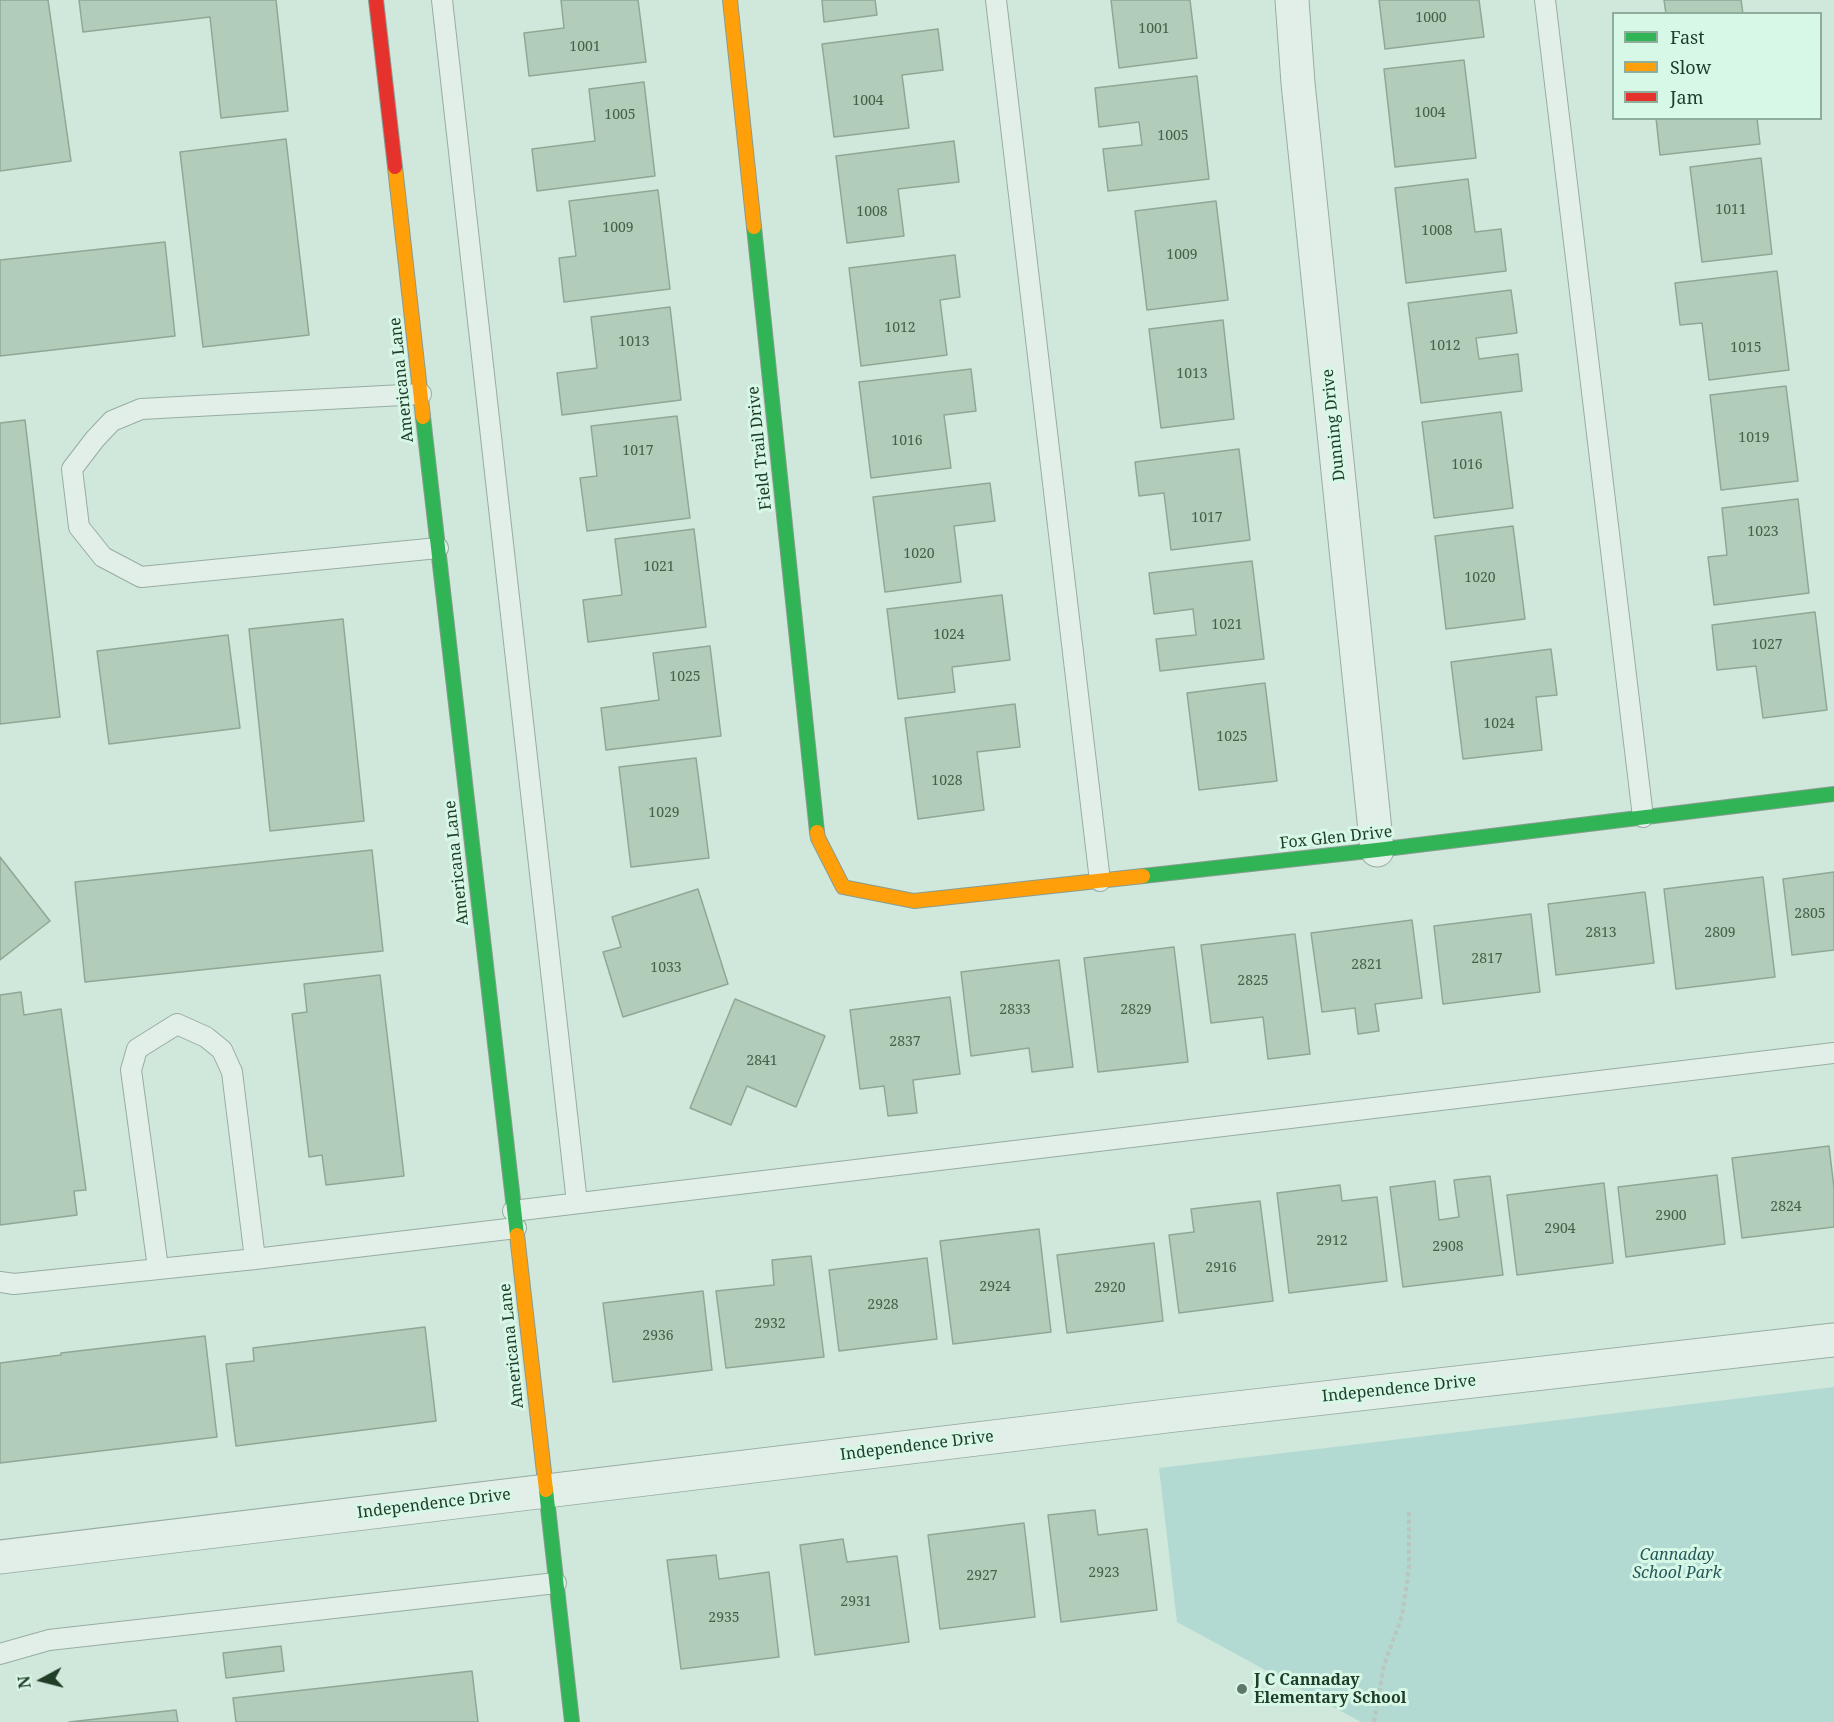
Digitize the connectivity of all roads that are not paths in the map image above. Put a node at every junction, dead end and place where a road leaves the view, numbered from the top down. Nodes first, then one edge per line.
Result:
1 (376, 0) edge
2 (442, 0) edge
3 (729, 0) edge
4 (996, 0) edge
5 (1292, 0) edge
6 (1545, 0) edge
7 (421, 394) junction
8 (438, 548) junction
9 (1834, 794) edge
10 (1643, 818) junction
11 (1377, 850) junction
12 (1100, 881) junction
13 (843, 887) joint
14 (1834, 1053) edge
15 (577, 1203) junction
16 (514, 1220) junction
17 (255, 1259) junction
18 (158, 1268) junction
19 (0, 1282) edge
20 (1834, 1340) edge
21 (545, 1490) junction
22 (0, 1557) edge
23 (556, 1583) junction
24 (0, 1654) edge
25 (572, 1722) edge

1 - 7 street, Americana Lane
2 - 15 lane
3 - 13 street, Field Trail Drive
4 - 12 lane
5 - 11 street, Dunning Drive
6 - 10 lane
7 - 8 street, Americana Lane
7 - 8 lane
8 - 16 street, Americana Lane
9 - 10 street, Fox Glen Drive
10 - 11 street, Fox Glen Drive
11 - 12 street, Fox Glen Drive
12 - 13 street, Fox Glen Drive
14 - 15 lane
15 - 16 lane
16 - 17 lane
16 - 21 street, Americana Lane
17 - 18 lane
17 - 18 lane
18 - 19 lane
20 - 21 street, Independence Drive
21 - 22 street, Independence Drive
21 - 23 street, Americana Lane
23 - 24 lane
23 - 25 street, Americana Lane

